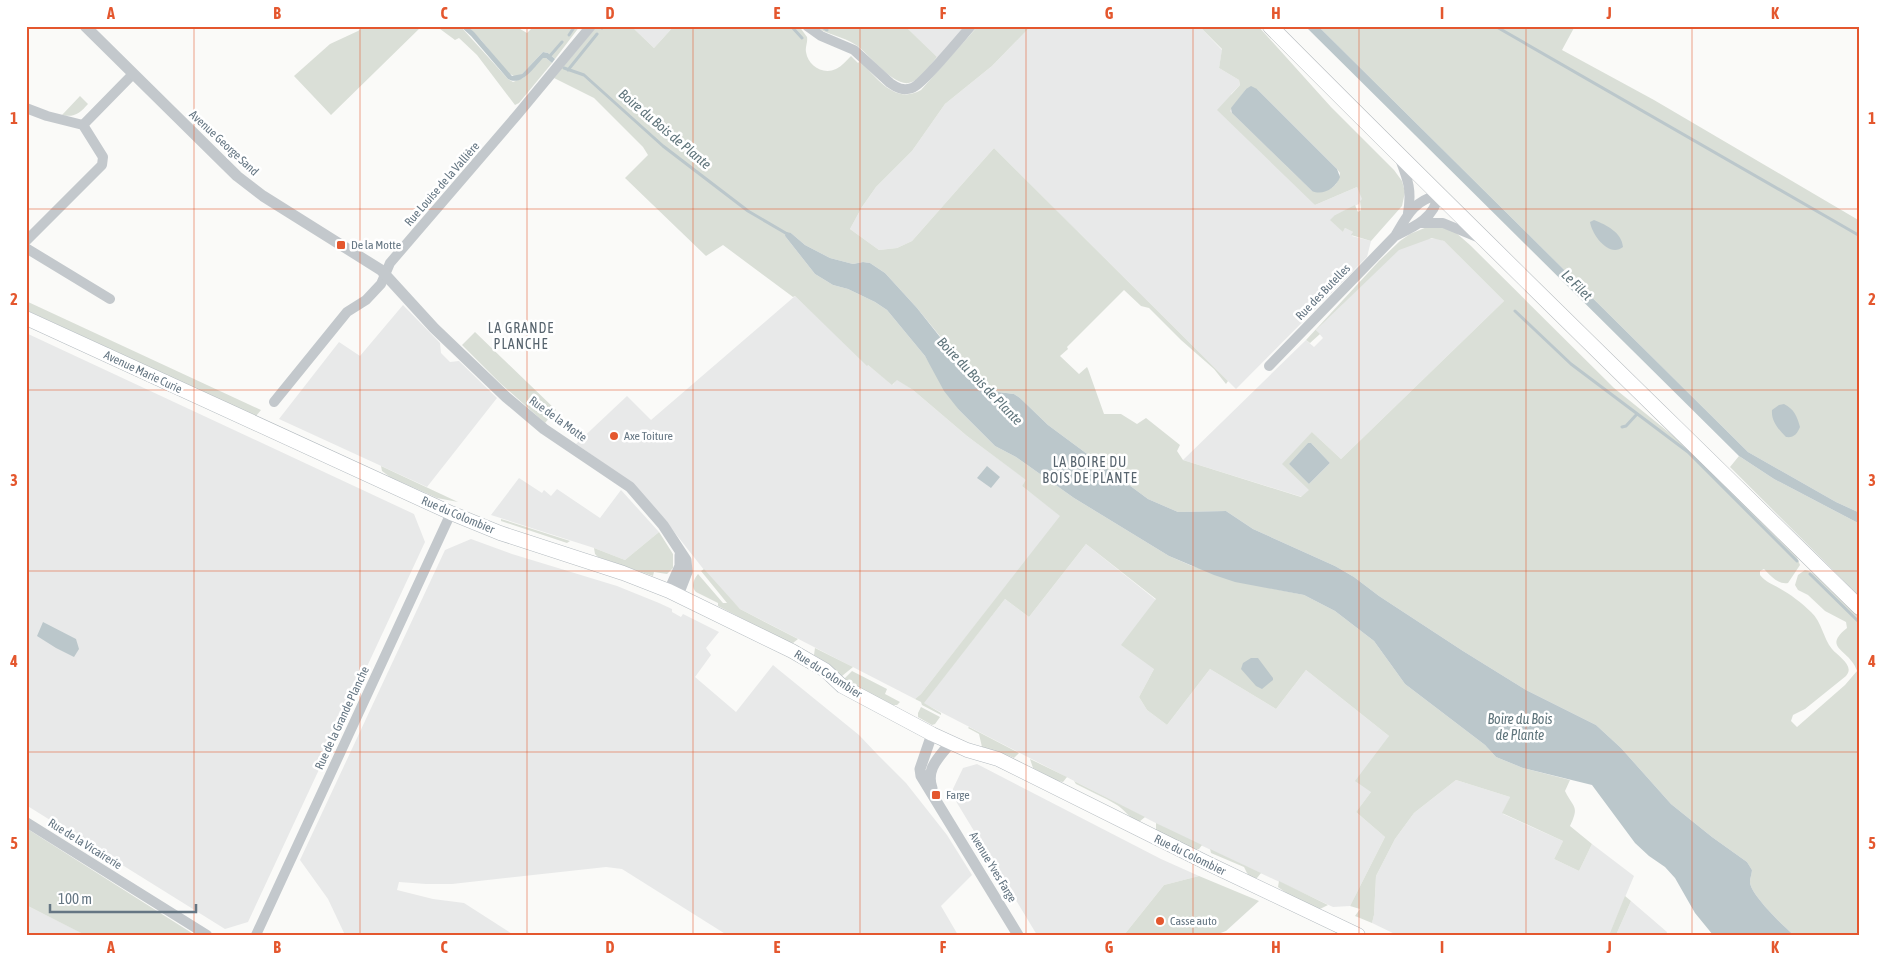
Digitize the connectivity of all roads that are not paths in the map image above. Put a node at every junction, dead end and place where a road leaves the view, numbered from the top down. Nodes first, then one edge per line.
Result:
1 (85, 26) edge
2 (591, 26) edge
3 (807, 26) edge
4 (971, 26) edge
5 (1270, 26) edge
6 (133, 74) junction
7 (26, 108) edge
8 (83, 124) junction
9 (1399, 155) junction
10 (1438, 195) junction
11 (1407, 216) junction
12 (1421, 223) junction
13 (1395, 236) junction
14 (1484, 240) junction
15 (26, 241) edge
16 (26, 248) edge
17 (386, 274) junction
18 (110, 299) dead end
19 (26, 318) edge
20 (1269, 366) dead end
21 (274, 402) dead end
22 (261, 426) joint
23 (451, 513) junction
24 (673, 593) junction
25 (1860, 608) edge
26 (932, 734) junction
27 (951, 742) junction
28 (945, 814) junction
29 (26, 822) edge
30 (207, 935) edge
31 (256, 935) edge
32 (1018, 935) edge
33 (1358, 935) edge

1 - 6 street, Avenue George Sand
2 - 17 street, Rue Louise de la Vallière
3 - 4 street
5 - 9 main road
6 - 8 street
6 - 17 street, Avenue George Sand
7 - 8 street
8 - 15 street
9 - 10 main road
9 - 11 street, Rue des Butelles
10 - 11 street, Rue des Butelles
10 - 12 street, Rue des Butelles
10 - 14 main road
11 - 13 street, Rue des Butelles
12 - 13 street, Rue des Butelles
12 - 14 street, Rue des Butelles
13 - 20 street, Rue des Butelles
14 - 25 main road
16 - 18 street
17 - 21 street, Rue Louise de la Vallière
17 - 24 street, Rue de la Motte
19 - 22 main road, Avenue Marie Curie
22 - 23 main road, Rue du Colombier
23 - 24 main road, Rue du Colombier
23 - 31 street, Rue de la Grande Planche
24 - 26 main road, Rue du Colombier
26 - 27 main road, Rue du Colombier
26 - 28 street, Avenue Yves Farge
27 - 28 street, Avenue Yves Farge
27 - 33 main road, Rue du Colombier
28 - 32 street, Avenue Yves Farge
29 - 30 street, Rue de la Vicairerie

